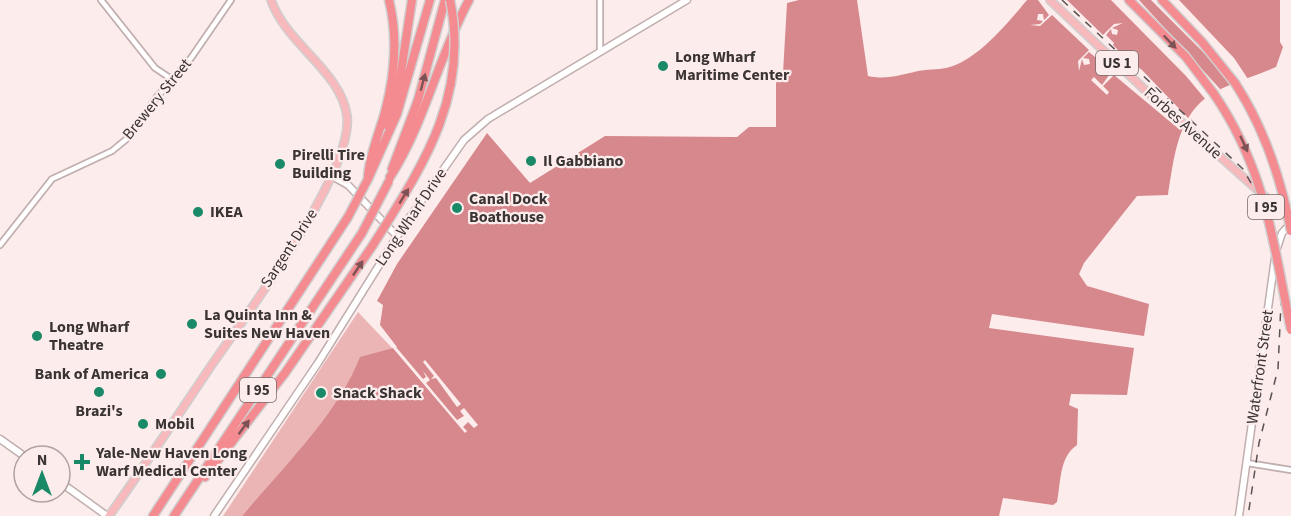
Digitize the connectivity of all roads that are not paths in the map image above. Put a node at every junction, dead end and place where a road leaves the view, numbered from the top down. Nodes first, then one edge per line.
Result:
1 (101, 0) edge
2 (231, 0) edge
3 (271, 0) edge
4 (388, 0) edge
5 (412, 0) edge
6 (430, 0) edge
7 (445, 0) edge
8 (450, 0) edge
9 (469, 0) edge
10 (600, 0) edge
11 (687, 0) edge
12 (1050, 0) edge
13 (1129, 0) edge
14 (1162, 0) edge
15 (600, 52) junction
16 (173, 80) junction
17 (386, 138) junction
18 (372, 163) junction
19 (332, 176) junction
20 (389, 179) junction
21 (1291, 221) edge
22 (1291, 231) edge
23 (397, 236) junction
24 (0, 245) edge
25 (1291, 330) edge
26 (1247, 463) junction
27 (1291, 470) edge
28 (171, 487) junction
29 (72, 490) edge
30 (182, 505) junction
31 (108, 516) edge
32 (146, 516) edge
33 (153, 516) edge
34 (174, 516) edge
35 (214, 516) edge
36 (1239, 516) edge

1 - 16 street
2 - 16 street, Brewery Street
3 - 19 main road, Sargent Drive
4 - 18 highway
5 - 17 highway
6 - 17 highway, I 95
20 -> 7 highway, I 95
30 -> 8 highway, bridge
9 - 20 highway
10 - 15 street
11 - 15 main road, Long Wharf Drive
12 - 21 main road, Forbes Avenue / US 1
13 -> 25 highway, I 95, bridge
14 - 22 highway, I 95, bridge
15 - 23 main road, Long Wharf Drive
16 - 24 street, Brewery Street
17 - 18 highway, I 95
18 - 28 highway, I 95, bridge
19 - 23 main road
19 - 31 main road, Sargent Drive
20 - 30 highway, I 95, bridge
21 - 26 main road, Waterfront Street
23 - 35 main road, Long Wharf Drive
26 - 27 street
26 - 36 main road, Waterfront Street
28 - 32 highway
28 - 33 highway, I 95
29 - 31 main road
30 - 34 highway, I 95

